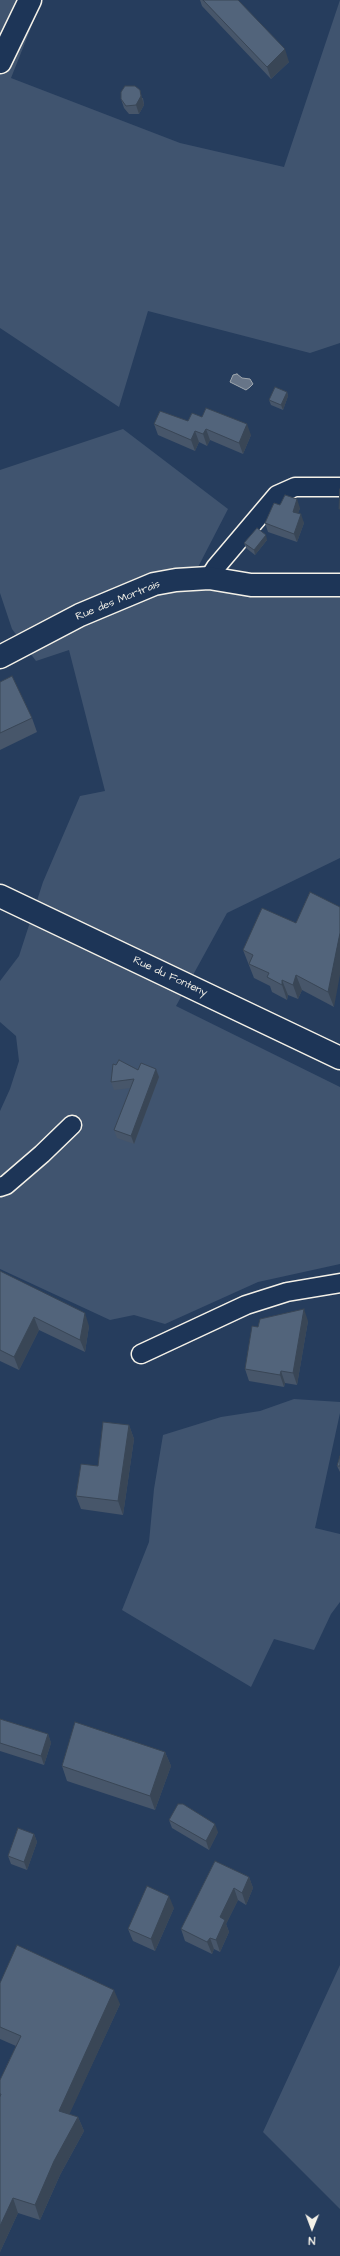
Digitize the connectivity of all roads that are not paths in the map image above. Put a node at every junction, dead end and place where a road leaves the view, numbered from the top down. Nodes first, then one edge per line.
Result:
1 (30, 0) edge
2 (0, 62) edge
3 (340, 486) edge
4 (210, 578) junction
5 (340, 585) edge
6 (0, 657) edge
7 (0, 896) edge
8 (340, 1058) edge
9 (72, 1125) dead end
10 (0, 1187) edge
11 (340, 1283) edge
12 (141, 1354) dead end

1 - 2 street
3 - 4 street
4 - 5 street, Rue des Mortrais
4 - 6 street, Rue des Mortrais
7 - 8 street, Rue du Fonteny
9 - 10 street
11 - 12 street

